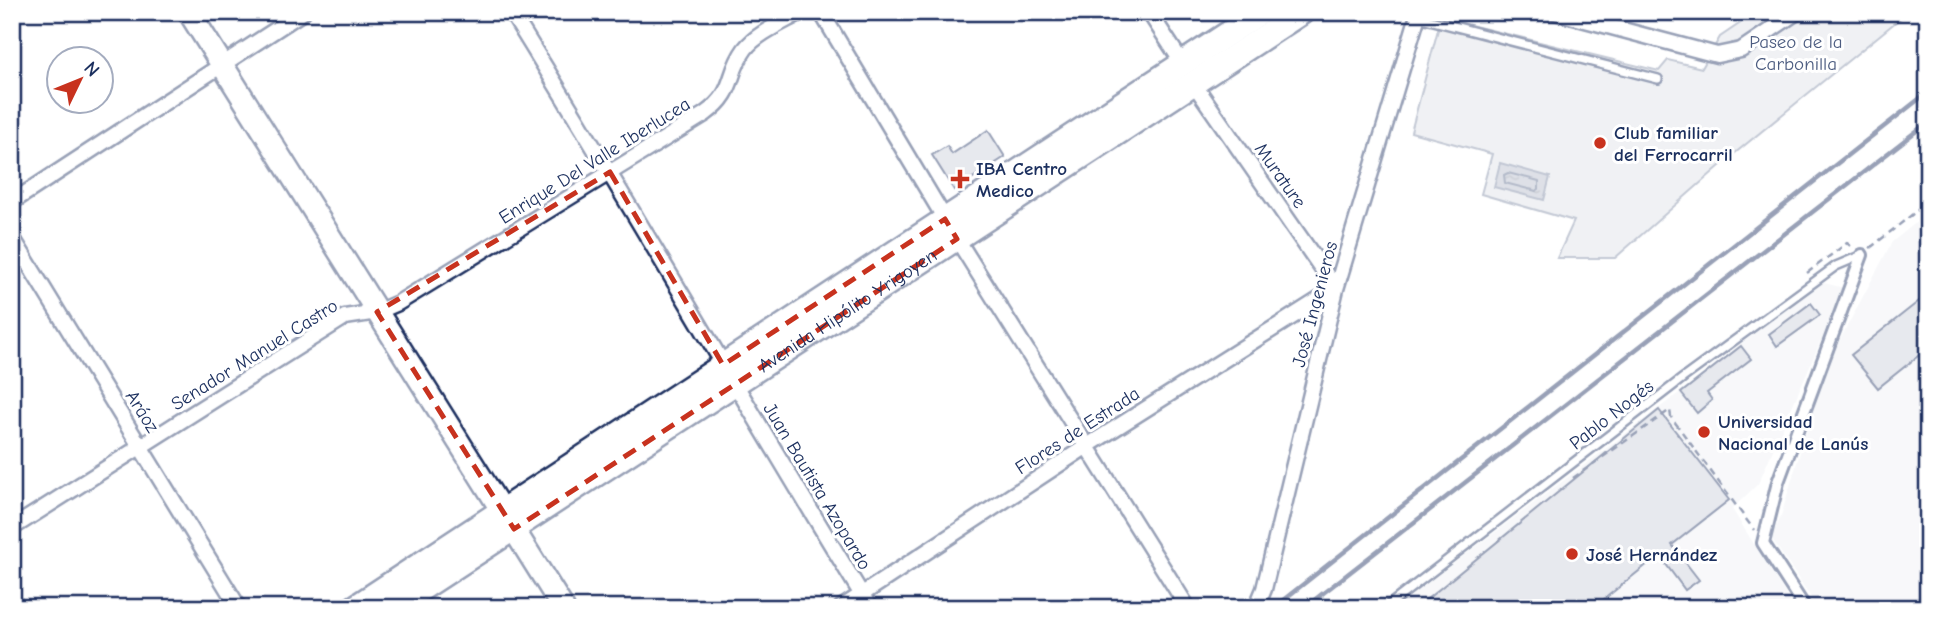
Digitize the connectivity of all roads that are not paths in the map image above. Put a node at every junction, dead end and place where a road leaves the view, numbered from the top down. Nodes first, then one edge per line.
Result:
1 (189, 12) edge
2 (303, 12) edge
3 (511, 12) edge
4 (802, 12) edge
5 (821, 12) edge
6 (1149, 12) edge
7 (1261, 12) edge
8 (1302, 12) edge
9 (1555, 12) edge
10 (1797, 12) edge
11 (1418, 15) edge
12 (222, 65) junction
13 (1188, 74) junction
14 (1658, 79) dead end
15 (610, 172) junction
16 (12, 202) edge
17 (951, 229) junction
18 (12, 237) edge
19 (1862, 255) joint
20 (1336, 289) junction
21 (377, 312) junction
22 (728, 374) junction
23 (142, 446) junction
24 (1087, 446) junction
25 (508, 519) junction
26 (12, 528) edge
27 (861, 594) junction
28 (239, 608) edge
29 (354, 608) edge
30 (392, 608) edge
31 (563, 608) edge
32 (841, 608) edge
33 (870, 608) edge
34 (1188, 608) edge
35 (1256, 608) edge
36 (1385, 608) edge
37 (1805, 608) edge

1 - 12 main road
2 - 12 street
3 - 15 street, Juan Bautista Azopardo
4 - 15 street, Enrique Del Valle Iberlucea
5 - 17 street
6 - 13 street, Murature
7 - 13 main road, Avenida Hipólito Yrigoyen
8 - 13 main road, Avenida Hipólito Yrigoyen
9 - 10 street
11 - 14 lane
11 - 20 street, José Ingenieros
12 - 16 street
12 - 21 main road
13 - 17 main road, Avenida Hipólito Yrigoyen
13 - 20 street, Murature
15 - 21 street, Enrique Del Valle Iberlucea
15 - 22 street, Juan Bautista Azopardo
17 - 22 main road, Avenida Hipólito Yrigoyen
17 - 24 street
18 - 23 street, Aráoz
19 - 36 lane, Pablo Nogés
19 - 37 street
20 - 24 street, Flores de Estrada
20 - 35 street, José Ingenieros
21 - 23 street, Senador Manuel Castro
21 - 25 main road
22 - 25 main road, Avenida Hipólito Yrigoyen
22 - 27 street, Juan Bautista Azopardo
23 - 26 street, Senador Manuel Castro
23 - 28 street, Aráoz
24 - 27 street, Flores de Estrada
24 - 34 street
25 - 29 main road, Avenida Hipólito Yrigoyen
25 - 30 main road, Avenida Hipólito Yrigoyen
25 - 31 main road
27 - 32 street, Flores de Estrada
27 - 33 street, Juan Bautista Azopardo

